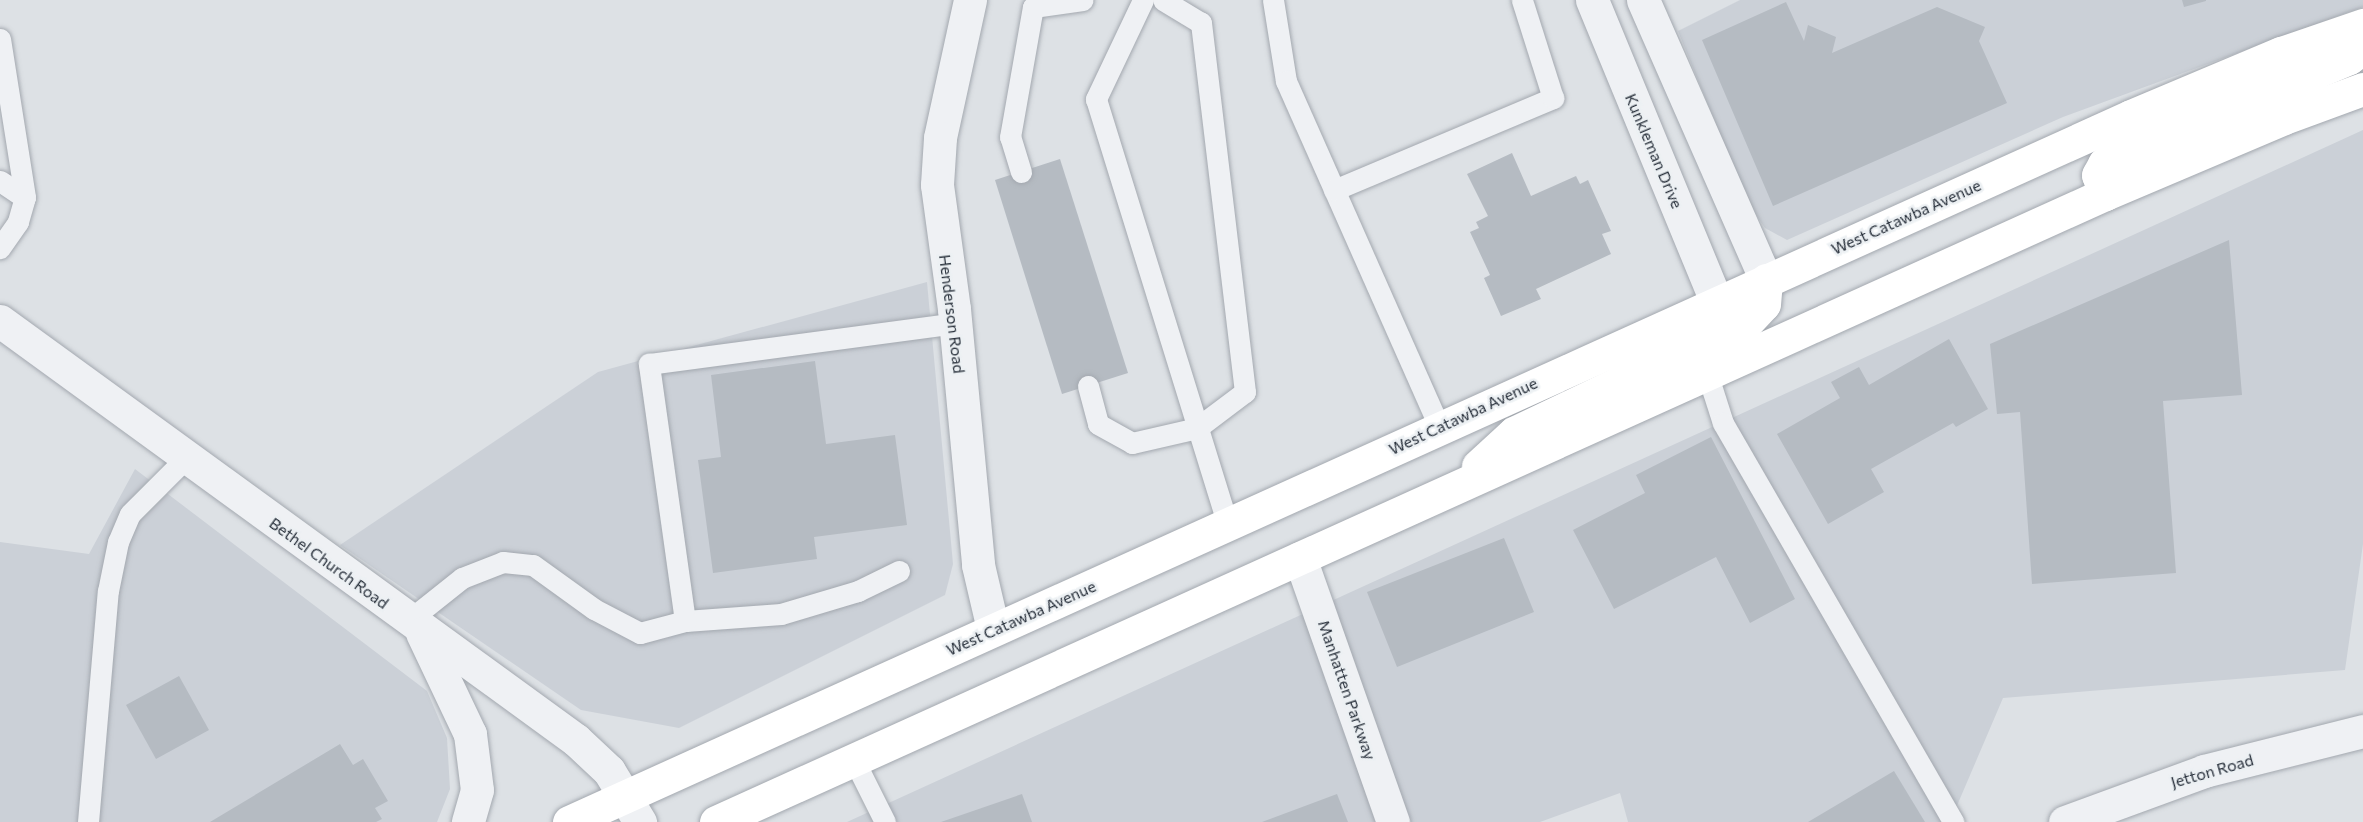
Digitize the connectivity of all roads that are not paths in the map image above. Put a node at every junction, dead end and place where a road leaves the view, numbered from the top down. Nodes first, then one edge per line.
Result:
1 (970, 0) edge
2 (1083, 0) edge
3 (1143, 0) edge
4 (1163, 0) edge
5 (1273, 0) edge
6 (1522, 0) edge
7 (1592, 0) edge
8 (1643, 0) edge
9 (2363, 25) edge
10 (0, 39) edge
11 (2363, 48) edge
12 (2363, 89) edge
13 (1022, 172) dead end
14 (0, 181) edge
15 (1334, 190) junction
16 (2105, 194) junction
17 (25, 198) junction
18 (0, 248) edge
19 (1766, 280) junction
20 (1716, 301) junction
21 (0, 321) edge
22 (956, 323) junction
23 (1707, 373) junction
24 (1088, 386) dead end
25 (1439, 426) junction
26 (1197, 428) junction
27 (186, 458) junction
28 (1451, 488) junction
29 (1228, 526) junction
30 (1300, 558) junction
31 (899, 571) dead end
32 (685, 621) junction
33 (414, 625) junction
34 (993, 629) junction
35 (2363, 731) edge
36 (854, 760) junction
37 (633, 809) edge
38 (88, 822) edge
39 (468, 822) edge
40 (569, 822) edge
41 (716, 822) edge
42 (885, 822) edge
43 (1394, 822) edge
44 (1953, 822) edge
45 (2065, 822) edge

1 - 22 street, Henderson Road
2 - 13 lane
3 - 26 lane
4 - 26 lane
5 - 15 lane
6 - 15 lane
7 - 20 street, Kunkleman Drive
8 - 19 street
9 - 19 main road, West Catawba Avenue
10 - 17 lane
11 - 16 main road
12 - 16 main road
14 - 17 lane
15 - 25 lane
16 - 23 main road
17 - 18 lane
19 - 20 main road, West Catawba Avenue
19 - 28 main road
20 - 25 main road, West Catawba Avenue
21 - 27 street, Bethel Church Road
22 - 32 lane
22 - 34 street, Henderson Road
23 - 28 main road
23 - 44 lane
24 - 26 lane
25 - 29 main road, West Catawba Avenue
26 - 29 lane
27 - 33 street, Bethel Church Road
27 - 38 lane
28 - 30 main road
29 - 34 main road, West Catawba Avenue
30 - 36 main road
30 - 43 street, Manhatten Parkway
31 - 32 lane
32 - 33 lane
33 - 37 street, Bethel Church Road
33 - 39 street
34 - 37 main road, West Catawba Avenue
35 - 45 street, Jetton Road
36 - 41 main road
36 - 42 lane
37 - 40 main road, West Catawba Avenue

